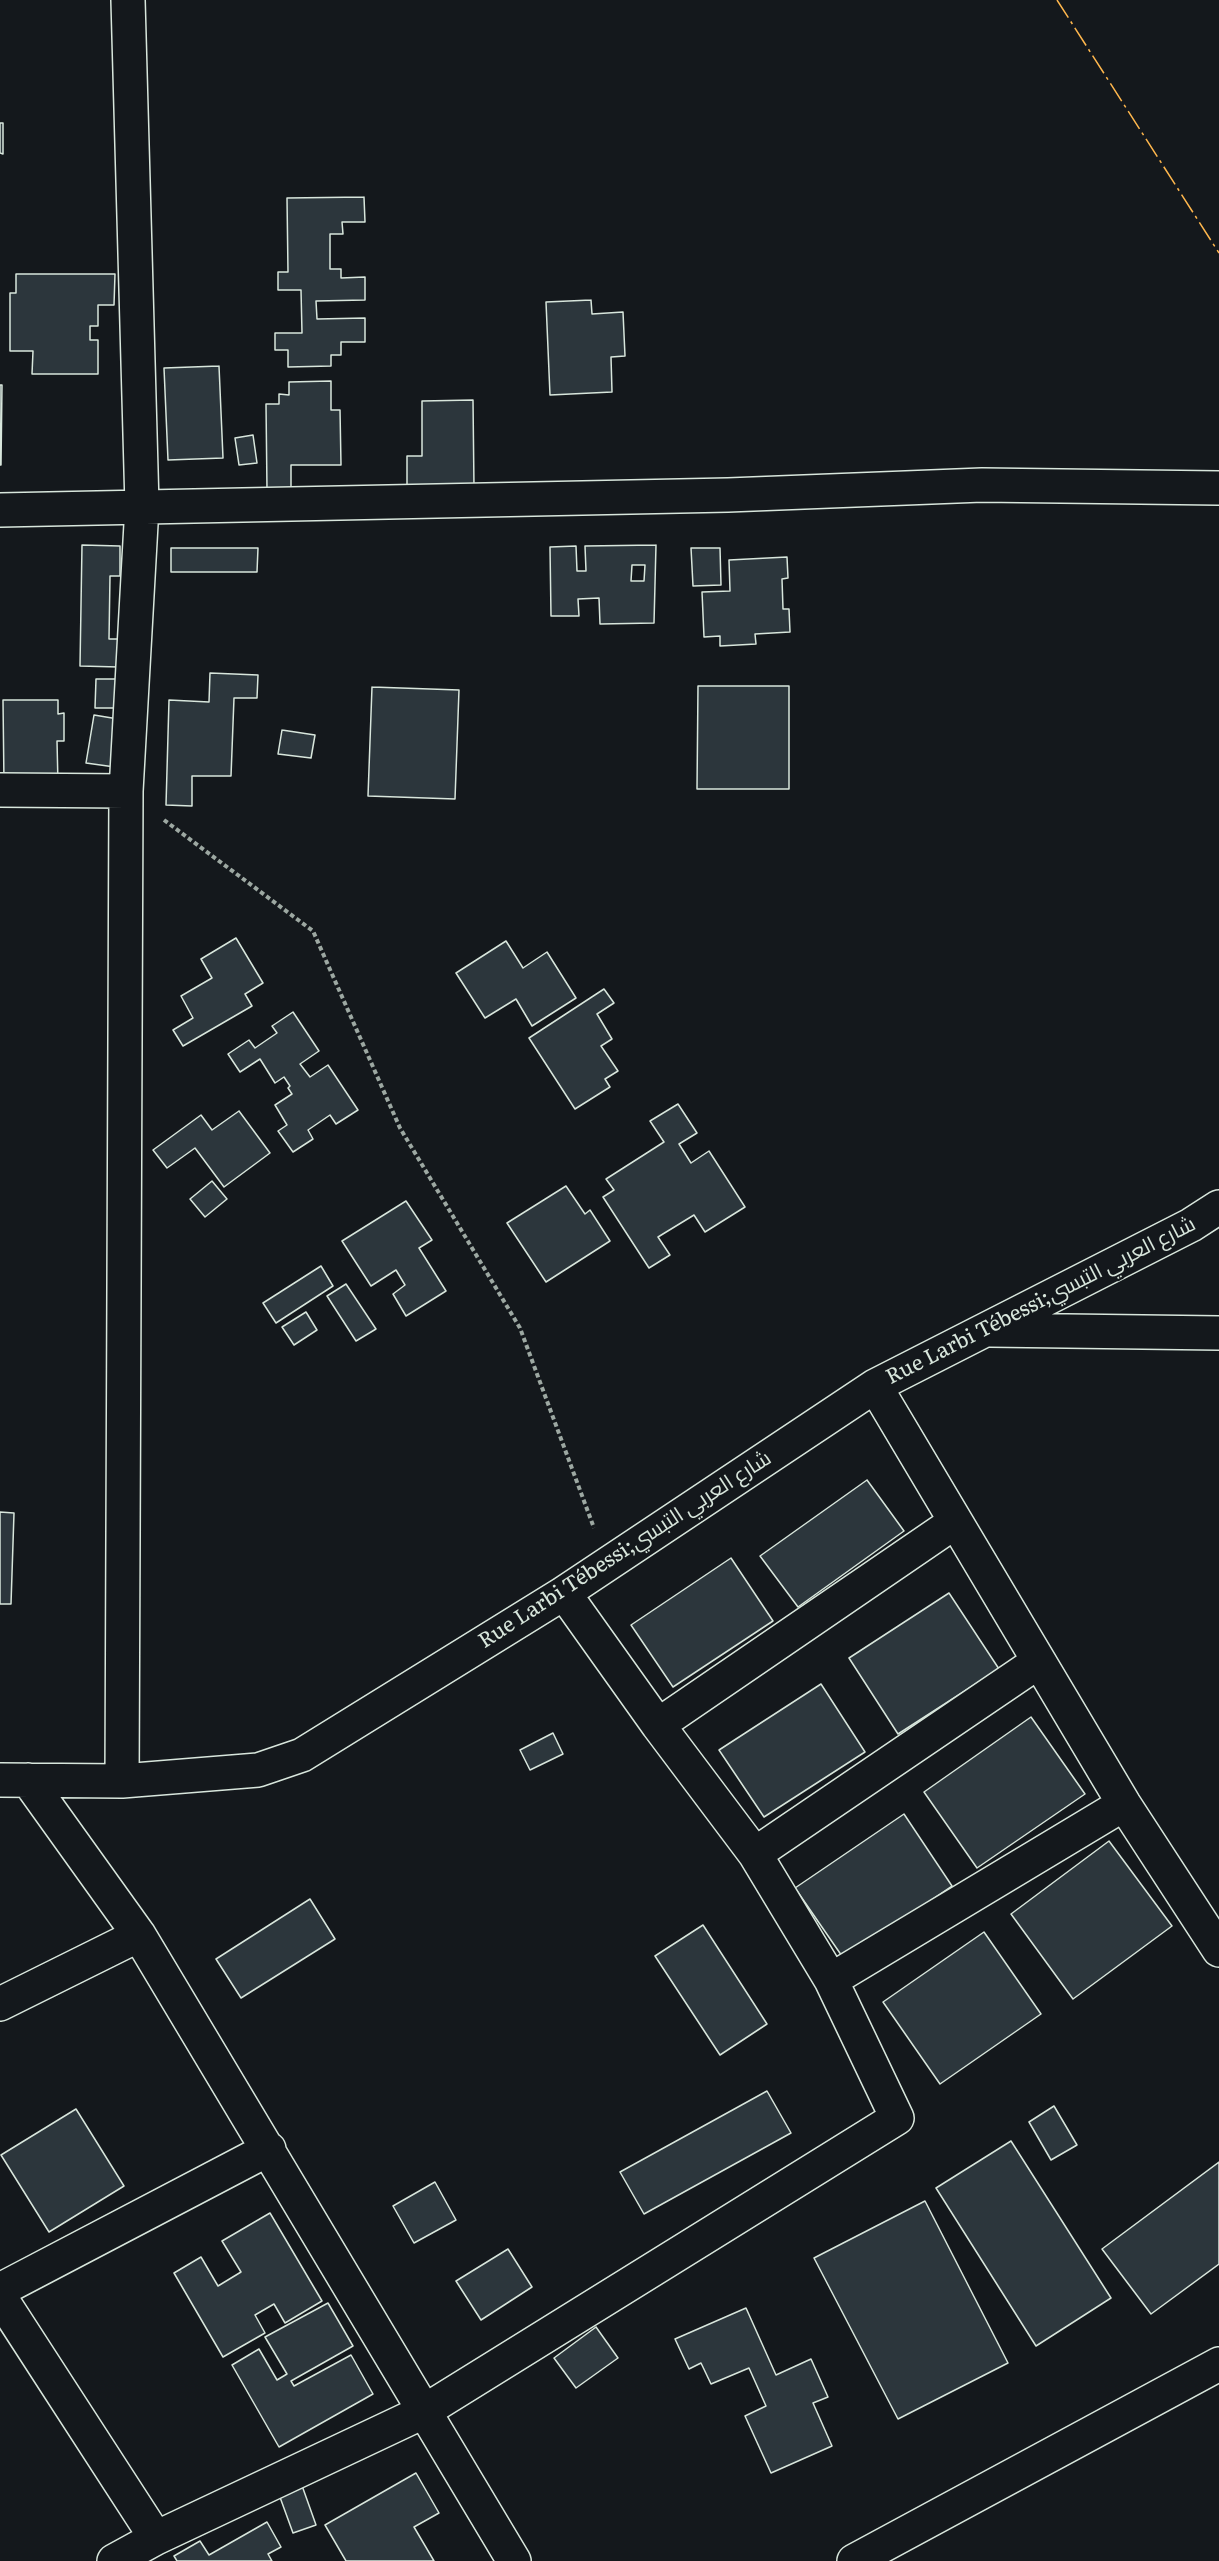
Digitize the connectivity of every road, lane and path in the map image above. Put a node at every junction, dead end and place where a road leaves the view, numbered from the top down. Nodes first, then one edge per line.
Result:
1 (128, 0) edge
2 (1219, 488) edge
3 (142, 506) junction
4 (0, 510) edge
5 (0, 790) edge
6 (126, 791) junction
7 (1219, 1207) edge
8 (986, 1330) junction
9 (1219, 1333) edge
10 (875, 1386) junction
11 (955, 1522) junction
12 (607, 1563) junction
13 (564, 1593) junction
14 (1038, 1662) junction
15 (658, 1725) junction
16 (14, 1780) edge
17 (122, 1781) junction
18 (1125, 1804) junction
19 (755, 1854) junction
20 (139, 1935) junction
21 (1219, 1950) edge
22 (831, 1980) junction
23 (0, 2004) edge
24 (269, 2149) junction
25 (0, 2290) edge
26 (0, 2297) edge
27 (1216, 2372) edge
28 (423, 2412) junction
29 (156, 2538) junction
30 (114, 2561) edge
31 (514, 2561) edge
32 (854, 2561) edge

1 - 3 street
2 - 3 street
3 - 4 street
3 - 6 street
5 - 6 street
6 - 12 path
6 - 17 street
7 - 8 street, Rue Larbi Tébessi;شارع العربي التبسي
8 - 9 street
8 - 10 street, Rue Larbi Tébessi;شارع العربي التبسي
10 - 11 street
10 - 12 street, Rue Larbi Tébessi;شارع العربي التبسي
11 - 14 street
11 - 15 street
12 - 13 street, Rue Larbi Tébessi;شارع العربي التبسي
13 - 15 street
13 - 17 street, Rue Larbi Tébessi;شارع العربي التبسي
14 - 18 street
14 - 19 street
15 - 19 street
16 - 17 street, Rue Larbi Tébessi;شارع العربي التبسي
16 - 20 street
18 - 21 street
18 - 22 street
19 - 22 street
20 - 23 street
20 - 24 street
22 - 28 street
24 - 25 street
24 - 28 street
26 - 29 street
27 - 32 street
28 - 29 street
28 - 31 street
29 - 30 street

